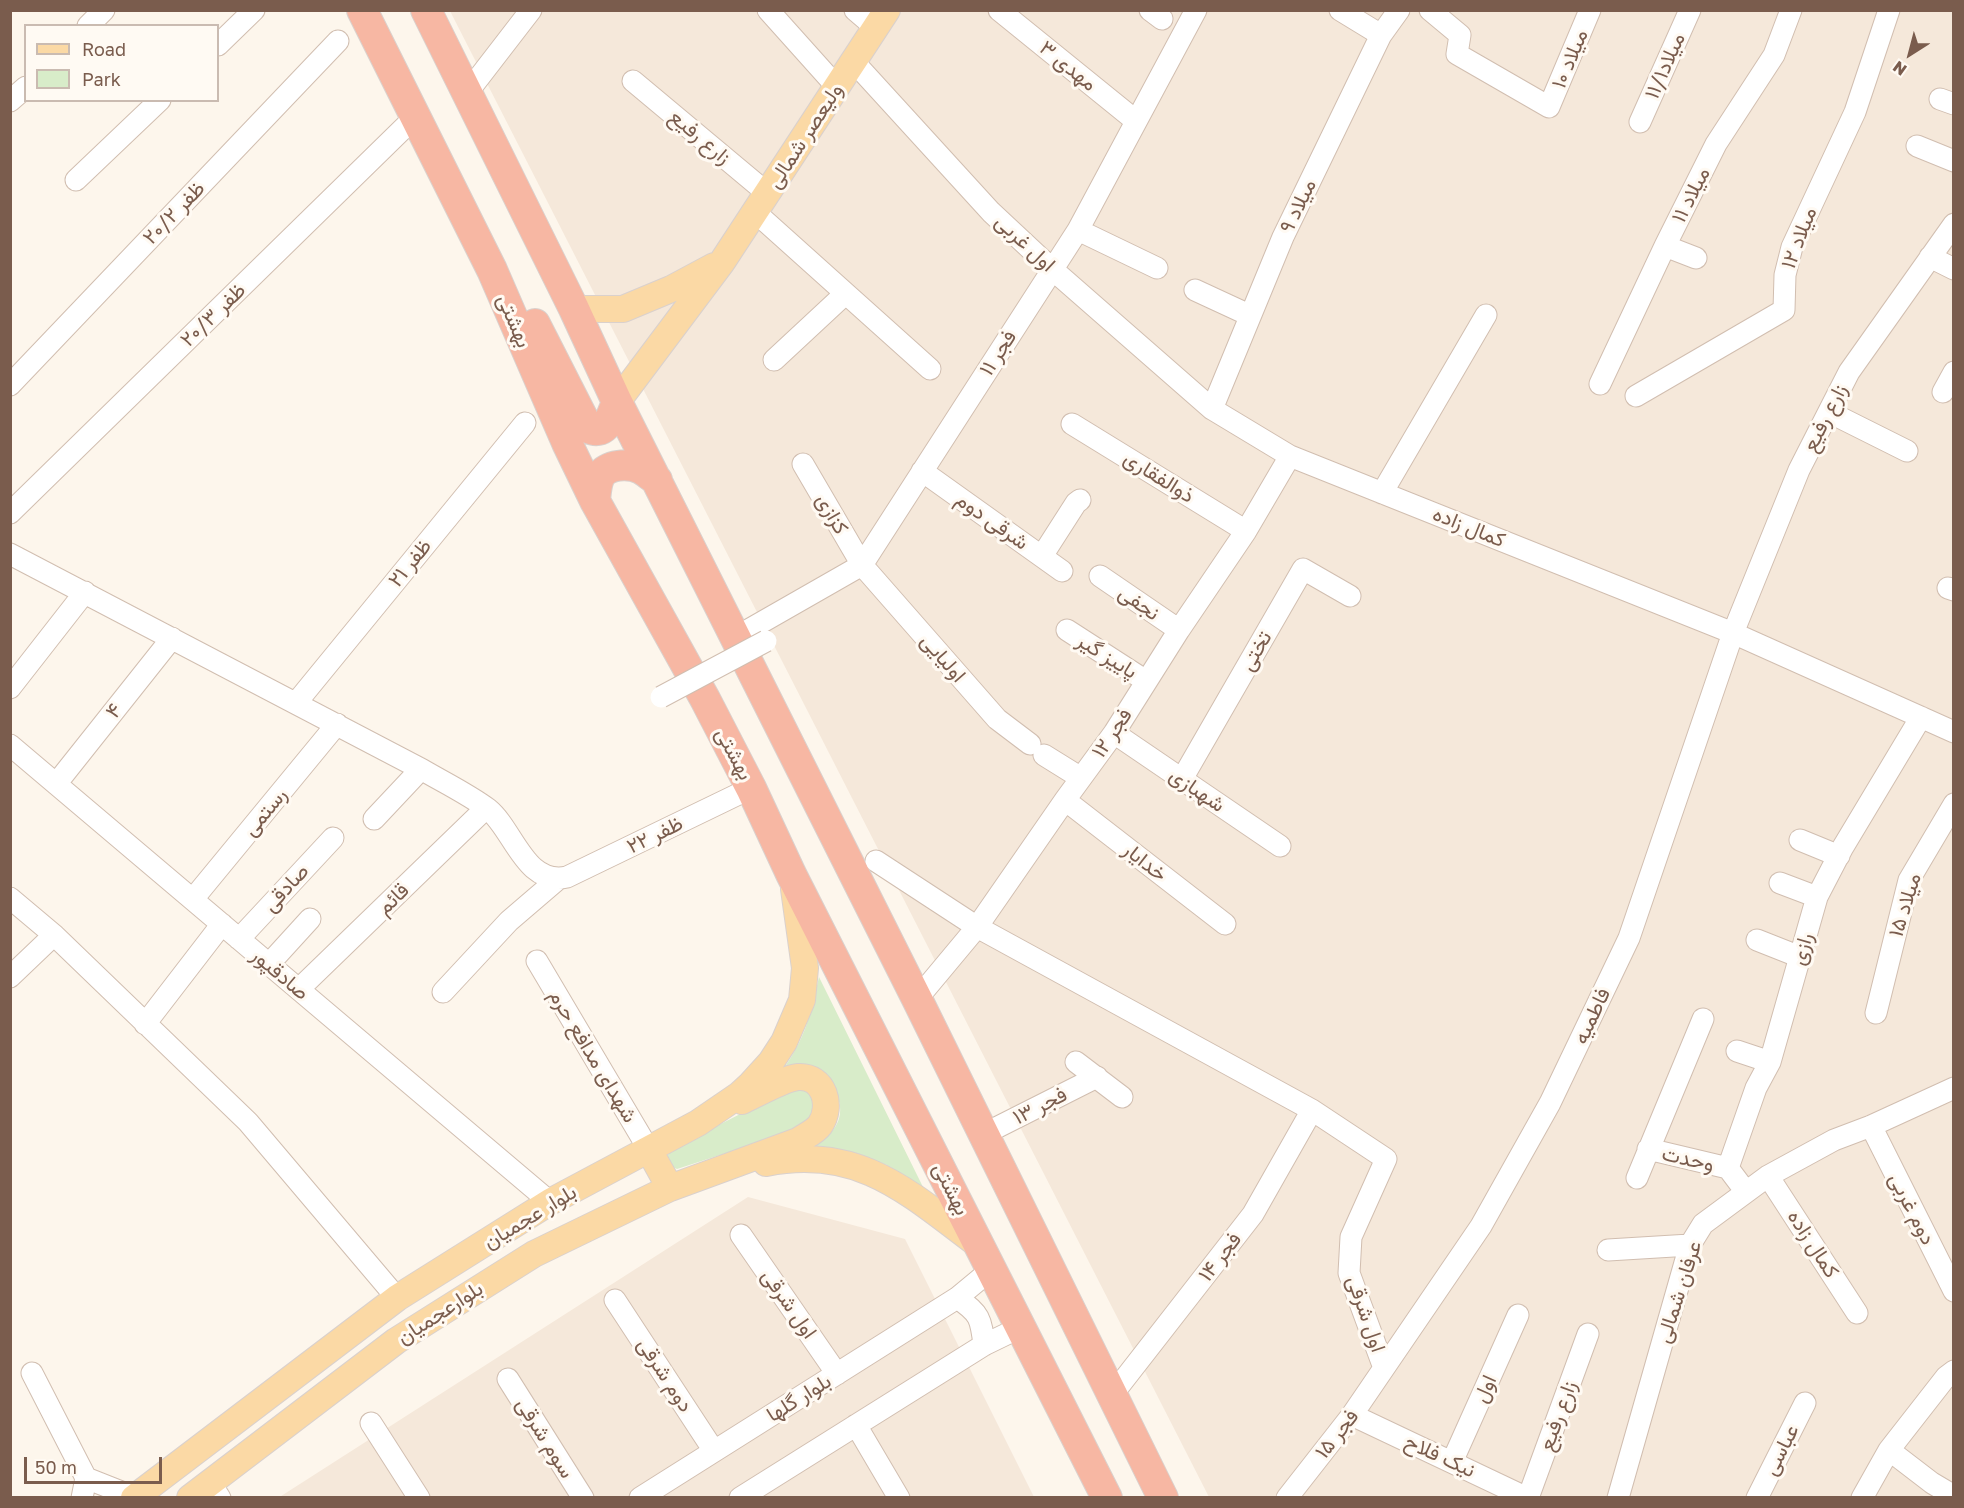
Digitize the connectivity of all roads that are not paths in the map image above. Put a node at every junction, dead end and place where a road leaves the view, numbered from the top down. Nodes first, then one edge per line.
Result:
1 (104, 10) edge
2 (254, 10) edge
3 (362, 10) edge
4 (426, 10) edge
5 (531, 10) edge
6 (768, 10) edge
7 (855, 10) edge
8 (999, 10) edge
9 (1196, 10) edge
10 (1340, 10) edge
11 (1399, 10) edge
12 (1430, 10) edge
13 (1590, 10) edge
14 (1690, 10) edge
15 (1791, 10) edge
16 (1889, 10) edge
17 (881, 19) edge
18 (90, 24) edge
19 (1381, 35) junction
20 (338, 41) dead end
21 (219, 44) edge
22 (854, 62) junction
23 (633, 81) dead end
24 (837, 87) junction
25 (24, 89) edge
26 (467, 93) junction
27 (10, 101) edge
28 (158, 102) edge
29 (415, 117) junction
30 (1136, 121) junction
31 (1640, 122) dead end
32 (1917, 146) dead end
33 (1953, 161) edge
34 (76, 180) dead end
35 (761, 202) junction
36 (1953, 224) edge
37 (1078, 230) junction
38 (1665, 246) junction
39 (1930, 257) junction
40 (1696, 258) dead end
41 (722, 262) junction
42 (1157, 268) dead end
43 (1052, 269) junction
44 (1953, 269) edge
45 (492, 270) junction
46 (1195, 290) dead end
47 (845, 294) junction
48 (574, 309) junction
49 (1250, 315) junction
50 (1486, 315) dead end
51 (774, 360) dead end
52 (930, 369) dead end
53 (1953, 372) edge
54 (1600, 384) dead end
55 (10, 385) edge
56 (1943, 392) dead end
57 (1636, 396) dead end
58 (617, 402) junction
59 (1212, 409) junction
60 (1829, 412) junction
61 (525, 423) dead end
62 (1072, 424) dead end
63 (1906, 451) dead end
64 (1290, 456) junction
65 (803, 464) dead end
66 (922, 471) junction
67 (657, 480) junction
68 (1382, 493) junction
69 (1080, 500) dead end
70 (595, 501) junction
71 (10, 513) edge
72 (1246, 531) junction
73 (10, 554) edge
74 (1042, 556) junction
75 (862, 565) junction
76 (1062, 571) dead end
77 (1100, 576) dead end
78 (85, 592) junction
79 (1350, 596) dead end
80 (1067, 630) dead end
81 (1179, 630) junction
82 (1733, 633) junction
83 (736, 636) junction
84 (172, 638) junction
85 (766, 641) dead end
86 (1146, 681) junction
87 (10, 688) edge
88 (661, 697) dead end
89 (296, 703) junction
90 (1921, 717) junction
91 (337, 724) junction
92 (1953, 732) edge
93 (1114, 733) junction
94 (10, 745) edge
95 (421, 768) junction
96 (1081, 778) junction
97 (1182, 780) junction
98 (56, 784) junction
99 (752, 788) junction
100 (1065, 800) junction
101 (1953, 804) edge
102 (486, 808) junction
103 (374, 819) dead end
104 (333, 838) dead end
105 (1800, 840) dead end
106 (1280, 846) dead end
107 (1839, 856) junction
108 (876, 861) dead end
109 (791, 874) junction
110 (558, 879) junction
111 (1780, 883) dead end
112 (1817, 897) junction
113 (10, 898) edge
114 (193, 899) junction
115 (310, 920) dead end
116 (222, 924) junction
117 (1225, 924) dead end
118 (977, 927) junction
119 (54, 935) junction
120 (239, 939) junction
121 (1757, 940) dead end
122 (1800, 957) junction
123 (537, 961) dead end
124 (269, 964) junction
125 (10, 977) edge
126 (299, 989) junction
127 (443, 992) dead end
128 (917, 999) junction
129 (1876, 1013) dead end
130 (1703, 1019) dead end
131 (145, 1024) junction
132 (1737, 1051) dead end
133 (1076, 1062) dead end
134 (1770, 1062) junction
135 (1097, 1077) junction
136 (1953, 1088) edge
137 (1122, 1097) dead end
138 (1312, 1110) junction
139 (698, 1123) junction
140 (1871, 1126) junction
141 (984, 1134) junction
142 (1648, 1149) junction
143 (649, 1150) junction
144 (1728, 1168) junction
145 (716, 1173) junction
146 (1768, 1176) junction
147 (1636, 1178) dead end
148 (670, 1188) junction
149 (1746, 1191) junction
150 (550, 1202) junction
151 (741, 1235) dead end
152 (1690, 1245) junction
153 (1608, 1250) dead end
154 (986, 1258) junction
155 (1953, 1291) edge
156 (397, 1298) junction
157 (957, 1298) junction
158 (615, 1300) dead end
159 (1857, 1313) dead end
160 (1518, 1316) dead end
161 (1021, 1327) junction
162 (1588, 1334) dead end
163 (984, 1345) junction
164 (1384, 1368) junction
165 (1953, 1371) edge
166 (32, 1373) dead end
167 (837, 1374) junction
168 (508, 1379) dead end
169 (1112, 1395) junction
170 (1805, 1403) dead end
171 (1352, 1415) junction
172 (371, 1423) dead end
173 (856, 1425) junction
174 (1889, 1450) junction
175 (714, 1451) junction
176 (1452, 1462) junction
177 (84, 1488) edge
178 (207, 1492) edge
179 (1953, 1496) edge
180 (134, 1497) edge
181 (419, 1497) edge
182 (583, 1497) edge
183 (640, 1497) edge
184 (740, 1497) edge
185 (899, 1497) edge
186 (1107, 1497) edge
187 (1163, 1497) edge
188 (1287, 1497) edge
189 (1528, 1497) edge
190 (1618, 1497) edge
191 (1757, 1497) edge
192 (1862, 1497) edge

1 - 18 street
2 - 21 street
3 - 29 highway, بهشتی
4 - 26 highway
5 - 26 street
6 - 24 street
7 - 17 street
8 - 30 street, مهدی ۳
9 - 30 street, فجر ۱۱
10 - 19 street
11 - 19 street, میلاد ۹
12 - 13 street, میلاد ۱۰
14 - 31 street, میلاد۱۱/۱
15 - 38 street, میلاد ۱۱
16 - 57 street, میلاد ۱۲
17 - 22 main road, ولیعصر شمالی
19 - 49 street, میلاد ۹
20 - 55 street, ظفر ۲۰/۲
22 - 24 main road, ولیعصر شمالی
22 - 43 street, اول غربی
23 - 35 street, زارع رفیع
24 - 35 main road, ولیعصر شمالی
25 - 27 street
26 - 48 highway
28 - 34 street
29 - 45 highway, بهشتی
29 - 71 street, ظفر ۲۰/۳
30 - 37 street, فجر ۱۱
32 - 33 street
35 - 41 main road, ولیعصر شمالی
35 - 47 street, زارع رفیع
36 - 39 street, زارع رفیع
37 - 42 street
37 - 43 street, فجر ۱۱
38 - 40 street
38 - 54 street, میلاد ۱۱
39 - 44 street
39 - 60 street, زارع رفیع
41 - 48 main road
41 - 58 main road, ولیعصر شمالی
43 - 59 street, اول غربی
43 - 66 street, فجر ۱۱
45 - 58 highway
45 - 70 highway, بهشتی
46 - 49 street
47 - 51 street
47 - 52 street, زارع رفیع
48 - 58 highway
49 - 59 street, میلاد ۹
50 - 68 street
53 - 56 street
58 - 67 highway
59 - 64 street, کمال زاده
60 - 63 street
60 - 82 street, زارع رفیع
61 - 89 street, ظفر ۲۱
62 - 72 street, ذوالفقاری
64 - 68 street, کمال زاده
64 - 72 street, فجر ۱۲
65 - 75 street, کزازی
66 - 74 street, شرقی دوم
66 - 75 street, فجر ۱۱
67 - 70 highway
67 - 83 highway
68 - 82 street, کمال زاده
69 - 74 street
70 - 99 highway, بهشتی
72 - 81 street, فجر ۱۲
73 - 78 street
74 - 76 street, شرقی دوم
75 - 83 street, فجر ۱۱
75 - 96 street, اولیایی
77 - 81 street, نجفی
78 - 84 street
78 - 87 street
79 - 97 street, تختی
80 - 86 street, پاییز گیر
81 - 86 street, فجر ۱۲
82 - 90 street, کمال زاده
82 - 164 street, فاطمیه
83 - 128 highway
84 - 89 street
84 - 98 street, ۴
85 - 88 street, bridge
86 - 93 street, فجر ۱۲
89 - 91 street
90 - 92 street, کمال زاده
90 - 107 street, رازی
91 - 95 street
91 - 114 street, رستمی
93 - 96 street, فجر ۱۲
93 - 97 street, شهبازی
94 - 98 street, صادقپور
95 - 102 street
95 - 103 street
96 - 100 street, فجر ۱۲
97 - 106 street, شهبازی
98 - 114 street, صادقپور
99 - 109 highway, بهشتی
99 - 110 street, ظفر ۲۲
100 - 117 street, خدایار
100 - 118 street, فجر ۱۲
101 - 129 street, میلاد ۱۵
102 - 110 street
102 - 126 street, قائم
104 - 120 street, صادقی
105 - 107 street
107 - 112 street, رازی
108 - 118 street
109 - 139 main road, بلوار عجمیان
109 - 154 highway, بهشتی
110 - 127 street, ظفر ۲۲
111 - 112 street
112 - 122 street, رازی
113 - 119 street
114 - 116 street, صادقپور
115 - 124 street
116 - 120 street, صادقپور
116 - 131 street
118 - 128 street, فجر ۱۲
118 - 138 street
119 - 125 street
119 - 131 street
120 - 124 street, صادقپور
121 - 122 street
122 - 134 street, رازی
123 - 143 street, شهدای مدافع حرم
124 - 126 street, صادقپور
126 - 150 street, صادقپور
128 - 141 highway
130 - 142 street
131 - 156 street
132 - 134 street
133 - 135 street
134 - 144 street, رازی
135 - 137 street
135 - 141 street, فجر ۱۳
136 - 140 street, عرفان شمالی
138 - 164 street, اول شرقی
138 - 169 street, فجر ۱۴
139 - 143 main road, بلوار عجمیان
139 - 145 main road
140 - 146 street, عرفان شمالی
140 - 155 street, دوم غربی
141 - 169 highway
142 - 144 street, وحدت
142 - 147 street
143 - 148 main road
143 - 150 main road, بلوار عجمیان
144 - 149 street
145 - 148 main road, بلوارعجمیان
145 - 154 main road
146 - 149 street, عرفان شمالی
146 - 159 street, کمال زاده
148 - 178 main road, بلوارعجمیان
149 - 152 street, عرفان شمالی
150 - 156 main road, بلوار عجمیان
151 - 167 street, اول شرقی
152 - 153 street
152 - 190 street, عرفان شمالی
154 - 157 street, بلوار گلها
154 - 161 highway, بهشتی
156 - 180 main road, بلوار عجمیان
157 - 163 street
157 - 167 street, بلوار گلها
158 - 175 street, دوم شرقی
160 - 176 street, اول
161 - 163 street
161 - 186 highway, بهشتی
162 - 189 street, زارع رفیع
163 - 173 street
164 - 171 street, فجر ۱۵
165 - 174 street
166 - 177 street
167 - 175 street, بلوار گلها
168 - 182 street, سوم شرقی
169 - 187 highway
170 - 191 street, عباسی
171 - 176 street, نیک فلاح
171 - 188 street, فجر ۱۵
172 - 181 street
173 - 184 street
173 - 185 street
174 - 179 street
174 - 192 street
175 - 183 street, بلوار گلها
176 - 189 street, نیک فلاح
177 - 180 street

